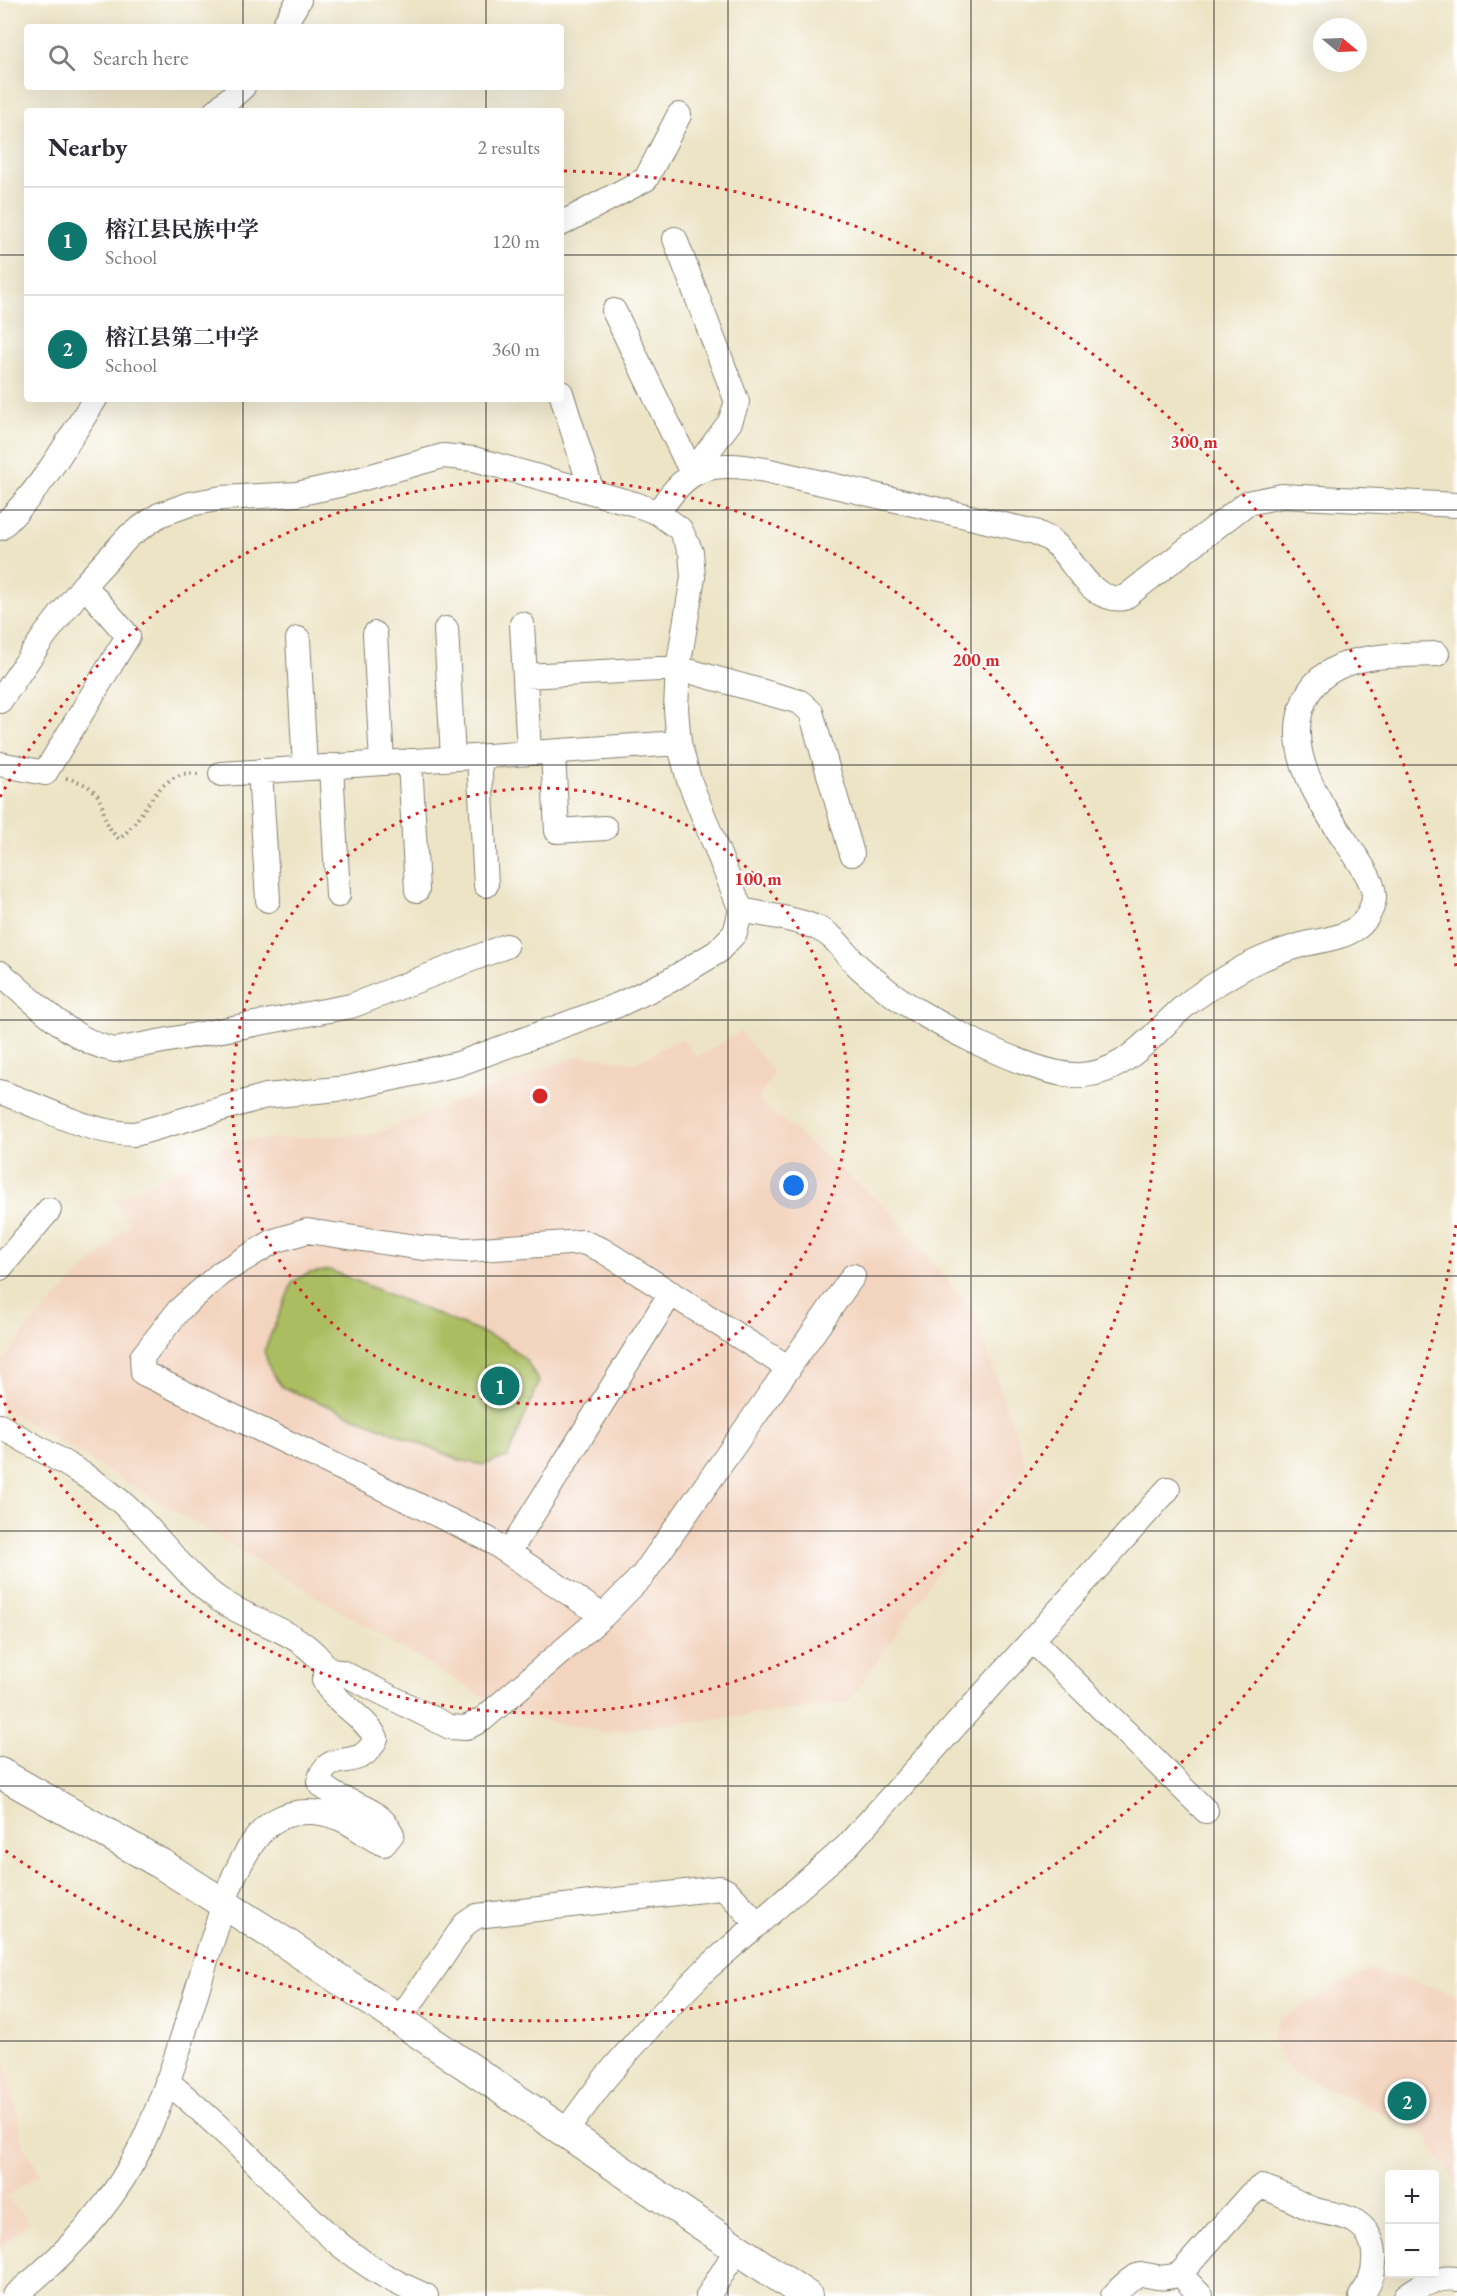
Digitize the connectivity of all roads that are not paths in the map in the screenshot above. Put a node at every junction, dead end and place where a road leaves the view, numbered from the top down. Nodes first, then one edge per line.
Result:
1 (299, 0) edge
2 (285, 24) edge
3 (240, 90) edge
4 (219, 108) edge
5 (679, 115) dead end
6 (564, 222) edge
7 (675, 239) dead end
8 (614, 311) dead end
9 (93, 402) edge
10 (564, 402) edge
11 (692, 473) junction
12 (592, 492) junction
13 (1457, 505) edge
14 (658, 513) junction
15 (0, 528) edge
16 (84, 585) junction
17 (522, 624) dead end
18 (446, 629) dead end
19 (375, 634) dead end
20 (298, 639) dead end
21 (1437, 654) dead end
22 (678, 668) junction
23 (525, 676) junction
24 (0, 701) edge
25 (679, 743) junction
26 (541, 752) junction
27 (479, 757) junction
28 (453, 758) junction
29 (410, 761) junction
30 (382, 763) junction
31 (0, 764) edge
32 (331, 766) junction
33 (305, 768) junction
34 (260, 771) junction
35 (221, 774) road end
36 (605, 828) dead end
37 (852, 854) dead end
38 (486, 885) dead end
39 (417, 890) dead end
40 (338, 895) dead end
41 (268, 900) dead end
42 (741, 909) junction
43 (506, 946) dead end
44 (0, 973) edge
45 (0, 1092) edge
46 (49, 1210) dead end
47 (0, 1268) edge
48 (853, 1276) dead end
49 (671, 1293) junction
50 (789, 1368) junction
51 (0, 1426) edge
52 (1168, 1489) dead end
53 (509, 1552) junction
54 (603, 1616) junction
55 (1032, 1640) junction
56 (329, 1671) junction
57 (0, 1773) edge
58 (1206, 1811) dead end
59 (225, 1903) junction
60 (758, 1924) junction
61 (399, 2020) junction
62 (167, 2081) junction
63 (565, 2132) junction
64 (737, 2249) junction
65 (1180, 2274) junction
66 (1457, 2279) edge
67 (14, 2296) edge
68 (426, 2296) edge
69 (708, 2296) edge
70 (807, 2296) edge
71 (1113, 2296) edge
72 (1201, 2296) edge
73 (1361, 2296) edge
74 (1406, 2296) edge

1 - 2 street
3 - 4 street
5 - 6 street
7 - 11 street
8 - 11 street
9 - 15 street
10 - 12 street
11 - 13 street
11 - 14 street
12 - 14 street
12 - 16 street
14 - 22 street
16 - 24 street
16 - 31 street
17 - 23 street
18 - 28 street
19 - 30 street
20 - 33 street
21 - 42 street
22 - 23 street
22 - 25 street
22 - 37 street
23 - 26 street
25 - 26 street
25 - 42 street
26 - 27 street
26 - 36 street
27 - 28 street
27 - 38 street
28 - 29 street
29 - 30 street
29 - 39 street
30 - 32 street
32 - 33 street
32 - 40 street
33 - 34 street
34 - 35 street
34 - 41 street
42 - 45 street
43 - 44 street
46 - 47 street
48 - 50 street
49 - 50 street
49 - 53 street
49 - 53 street
50 - 54 street
51 - 56 street
52 - 55 street
53 - 54 street
54 - 56 street
55 - 58 street
55 - 60 street
56 - 59 street
57 - 59 main road
59 - 61 main road
59 - 62 street
60 - 61 street
60 - 63 street
61 - 63 main road
62 - 67 street
62 - 68 street
63 - 64 main road
64 - 69 street
64 - 70 main road
65 - 71 street
65 - 72 street
65 - 73 street
66 - 74 street

